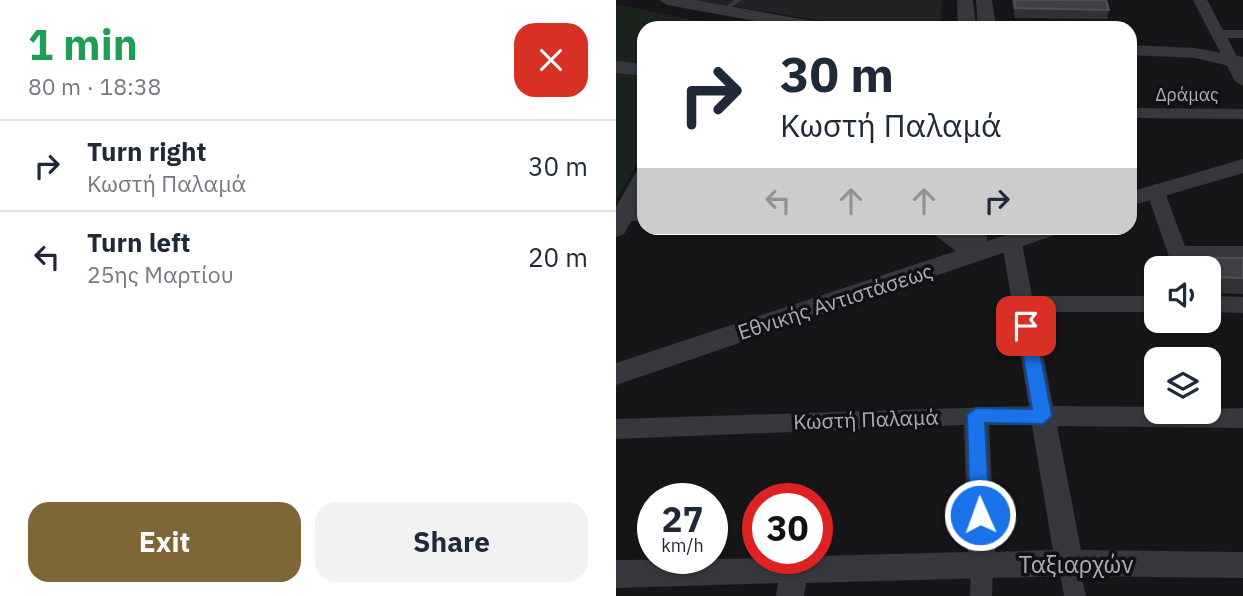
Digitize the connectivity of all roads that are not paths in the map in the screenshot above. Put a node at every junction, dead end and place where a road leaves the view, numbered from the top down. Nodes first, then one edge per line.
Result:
1 (667, 0) edge
2 (965, 0) edge
3 (984, 0) edge
4 (1200, 0) edge
5 (731, 13) edge
6 (781, 21) edge
7 (966, 21) edge
8 (986, 21) edge
9 (1218, 34) junction
10 (1243, 34) edge
11 (1137, 50) edge
12 (1238, 62) edge
13 (616, 67) edge
14 (637, 70) edge
15 (1243, 81) edge
16 (1137, 113) edge
17 (1243, 114) edge
18 (1243, 166) edge
19 (1155, 190) junction
20 (637, 196) edge
21 (1137, 196) edge
22 (628, 220) edge
23 (950, 235) edge
24 (974, 235) edge
25 (1012, 235) edge
26 (1243, 253) edge
27 (975, 255) junction
28 (1180, 256) edge
29 (1216, 256) edge
30 (1022, 304) junction
31 (1144, 304) edge
32 (1221, 304) edge
33 (1243, 304) edge
34 (616, 374) edge
35 (976, 415) junction
36 (1043, 416) junction
37 (1243, 418) edge
38 (616, 429) edge
39 (1069, 563) junction
40 (982, 565) junction
41 (1243, 565) edge
42 (618, 579) edge
43 (792, 583) edge
44 (981, 596) edge
45 (1075, 596) edge

1 - 5 street
2 - 7 street
3 - 8 street
4 - 9 street
5 - 6 street
9 - 10 street
9 - 12 street
11 - 12 street
12 - 15 street
13 - 14 street
16 - 17 street, Δράμας
18 - 19 street
19 - 21 street
19 - 28 street
20 - 22 street
23 - 27 street
24 - 27 street
25 - 27 street, Εθνικής Αντιστάσεως
25 - 30 street
26 - 29 street
27 - 34 street, Εθνικής Αντιστάσεως
30 - 31 street
30 - 36 street
32 - 33 street
35 - 36 street, Κωστή Παλαμά
35 - 38 street, Κωστή Παλαμά
35 - 40 street
36 - 37 street, Κωστή Παλαμά
36 - 39 street
39 - 40 street, Ταξιαρχών
39 - 41 street, Ταξιαρχών
39 - 45 street
40 - 43 street, Ταξιαρχών
40 - 44 street
42 - 43 street, Ταξιαρχών

